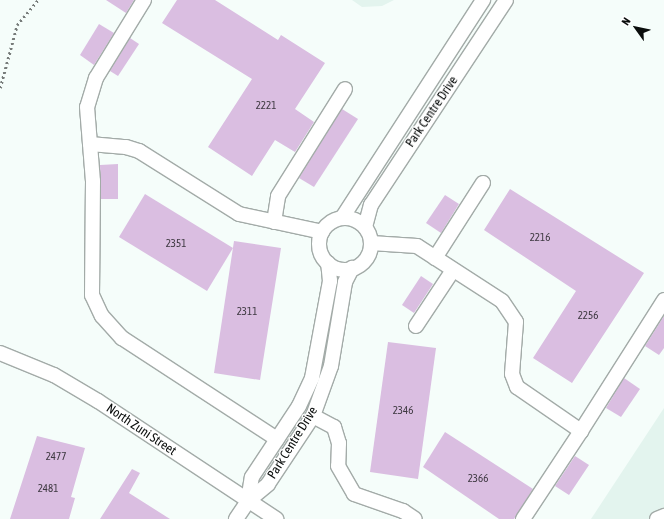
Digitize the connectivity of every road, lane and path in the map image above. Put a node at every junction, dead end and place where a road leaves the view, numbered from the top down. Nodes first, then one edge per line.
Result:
1 (38, 0) edge
2 (144, 0) edge
3 (483, 0) edge
4 (506, 0) edge
5 (0, 88) edge
6 (345, 89) dead end
7 (90, 144) junction
8 (483, 183) dead end
9 (342, 218) junction
10 (274, 222) junction
11 (365, 227) junction
12 (322, 232) junction
13 (371, 243) junction
14 (435, 258) junction
15 (328, 263) junction
16 (352, 268) junction
17 (453, 270) junction
18 (664, 300) edge
19 (416, 326) dead end
20 (0, 353) edge
21 (313, 416) junction
22 (581, 431) junction
23 (277, 439) junction
24 (248, 500) junction
25 (664, 516) edge
26 (236, 519) edge
27 (276, 519) edge
28 (415, 519) edge
29 (523, 519) edge
30 (657, 519) edge

1 - 5 path
2 - 7 street
3 - 9 street, Park Centre Drive
4 - 11 street, Park Centre Drive
6 - 10 street
7 - 10 street
7 - 23 street
8 - 14 street
9 - 11 street
9 - 12 street
10 - 12 street
11 - 13 street
12 - 15 street
13 - 14 street
13 - 16 street
14 - 17 street
15 - 16 street
15 - 23 street, Park Centre Drive
16 - 21 street, Park Centre Drive
17 - 19 street
17 - 22 street
18 - 22 street
20 - 24 street, North Zuni Street
21 - 24 street, Park Centre Drive
21 - 28 street
22 - 29 street
23 - 24 street, Park Centre Drive
24 - 26 street
24 - 27 street, North Zuni Street
25 - 30 street

